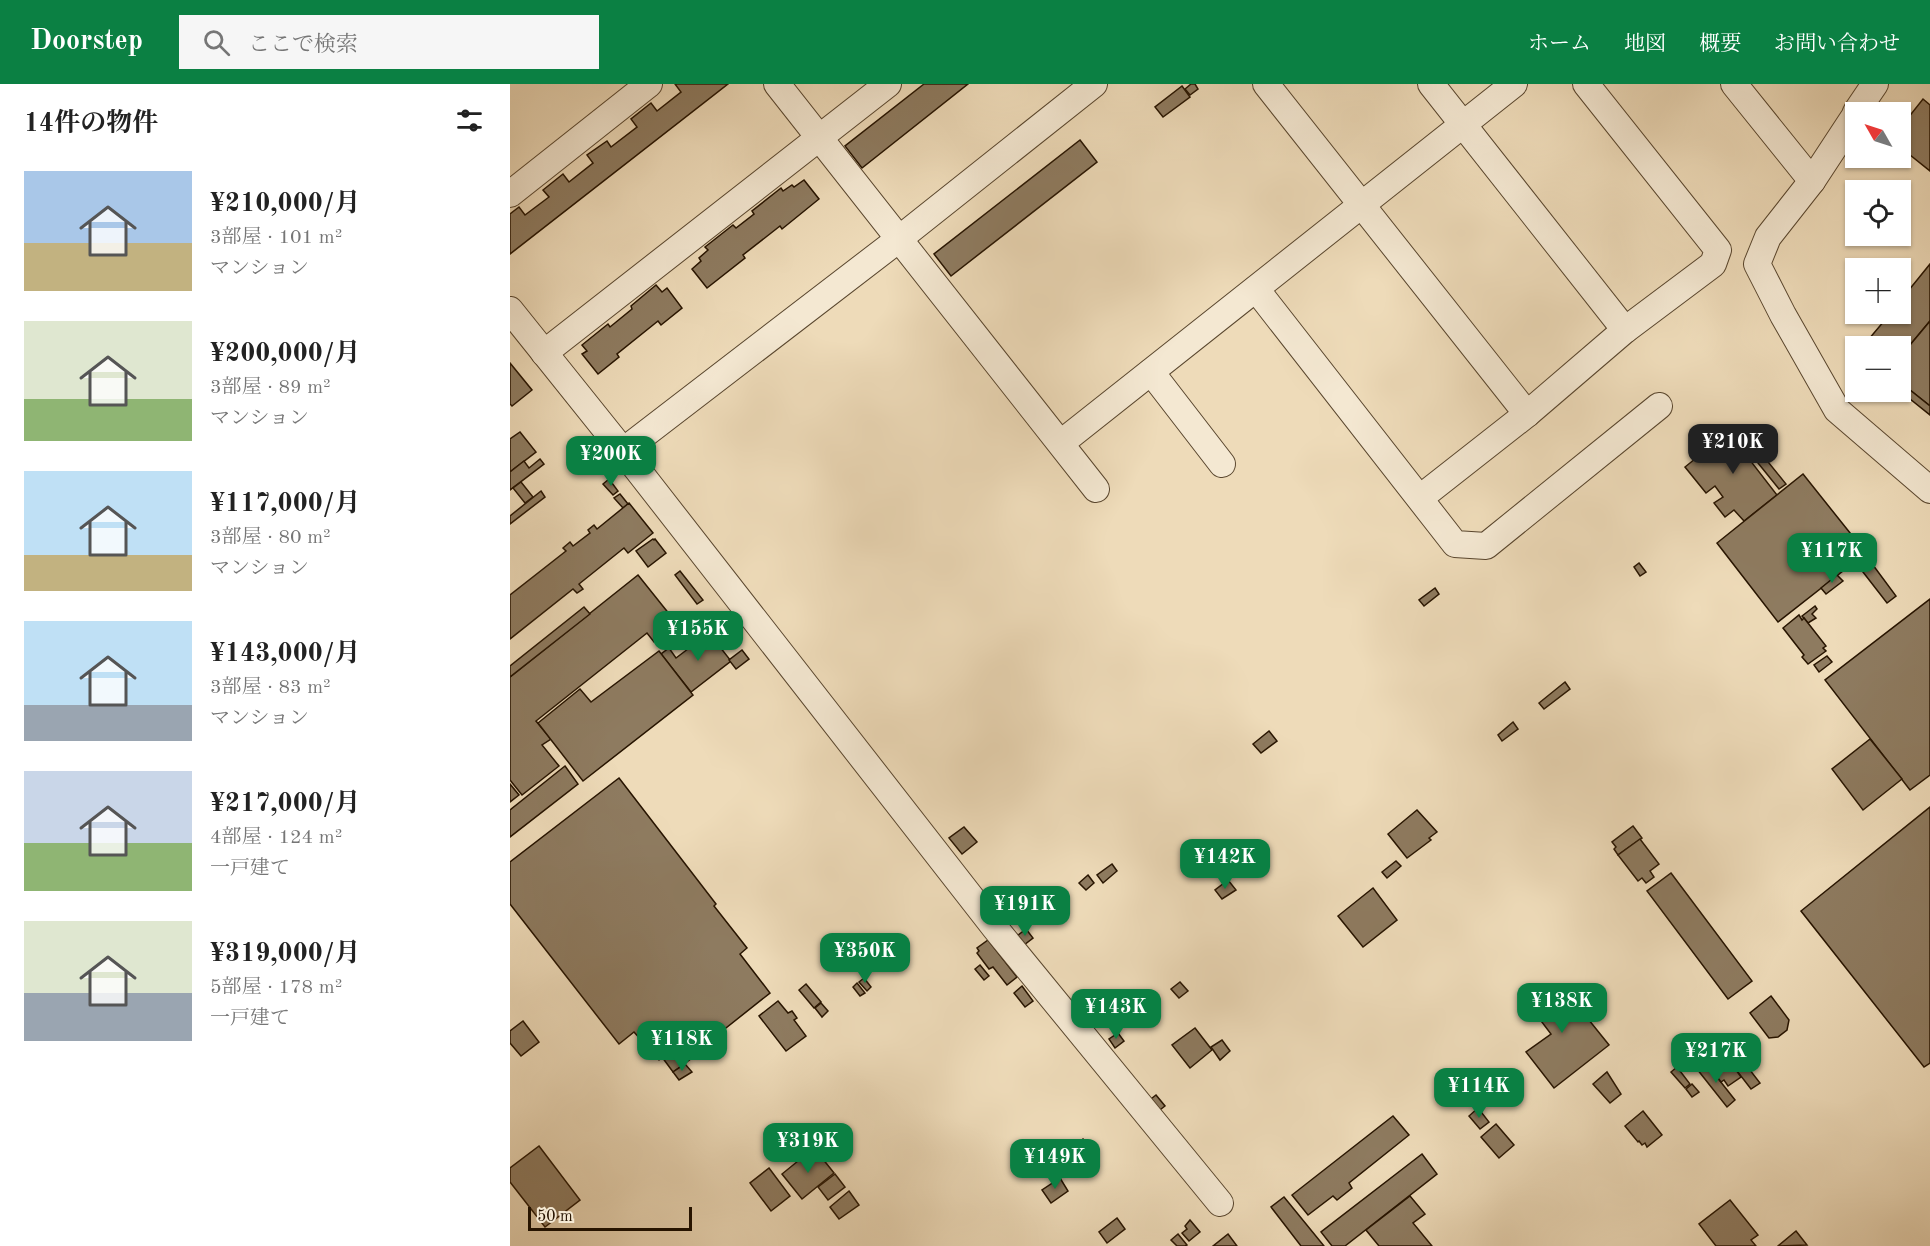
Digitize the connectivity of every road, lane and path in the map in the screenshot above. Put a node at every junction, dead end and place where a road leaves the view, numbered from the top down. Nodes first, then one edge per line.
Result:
1 (649, 84) edge
2 (777, 84) edge
3 (888, 84) edge
4 (1094, 84) edge
5 (1266, 84) edge
6 (1431, 84) edge
7 (1514, 84) edge
8 (1586, 84) edge
9 (1734, 84) edge
10 (1875, 84) edge
11 (1863, 102) edge
12 (1463, 125) junction
13 (1845, 130) edge
14 (819, 138) junction
15 (1812, 181) junction
16 (510, 194) edge
17 (1362, 205) junction
18 (899, 239) junction
19 (1256, 289) junction
20 (510, 310) edge
21 (1625, 330) junction
22 (544, 354) junction
23 (1151, 372) junction
24 (1659, 406) dead end
25 (1527, 414) junction
26 (1061, 443) junction
27 (623, 451) junction
28 (1222, 464) dead end
29 (1096, 489) dead end
30 (1930, 490) edge
31 (1420, 498) junction
32 (1220, 1203) dead end

1 - 16 street
2 - 14 street
3 - 14 street
4 - 18 street
5 - 17 street
6 - 12 street
7 - 12 street
8 - 21 street
9 - 15 street
10 - 11 street
12 - 17 street
12 - 21 street
13 - 15 street
14 - 18 street
14 - 22 street
15 - 30 street
17 - 19 street
17 - 25 street
18 - 26 street
18 - 27 street
19 - 23 street
19 - 31 street
20 - 22 street
21 - 25 street
22 - 27 street
23 - 26 street
23 - 28 street
24 - 31 street
25 - 31 street
26 - 29 street
27 - 32 street

